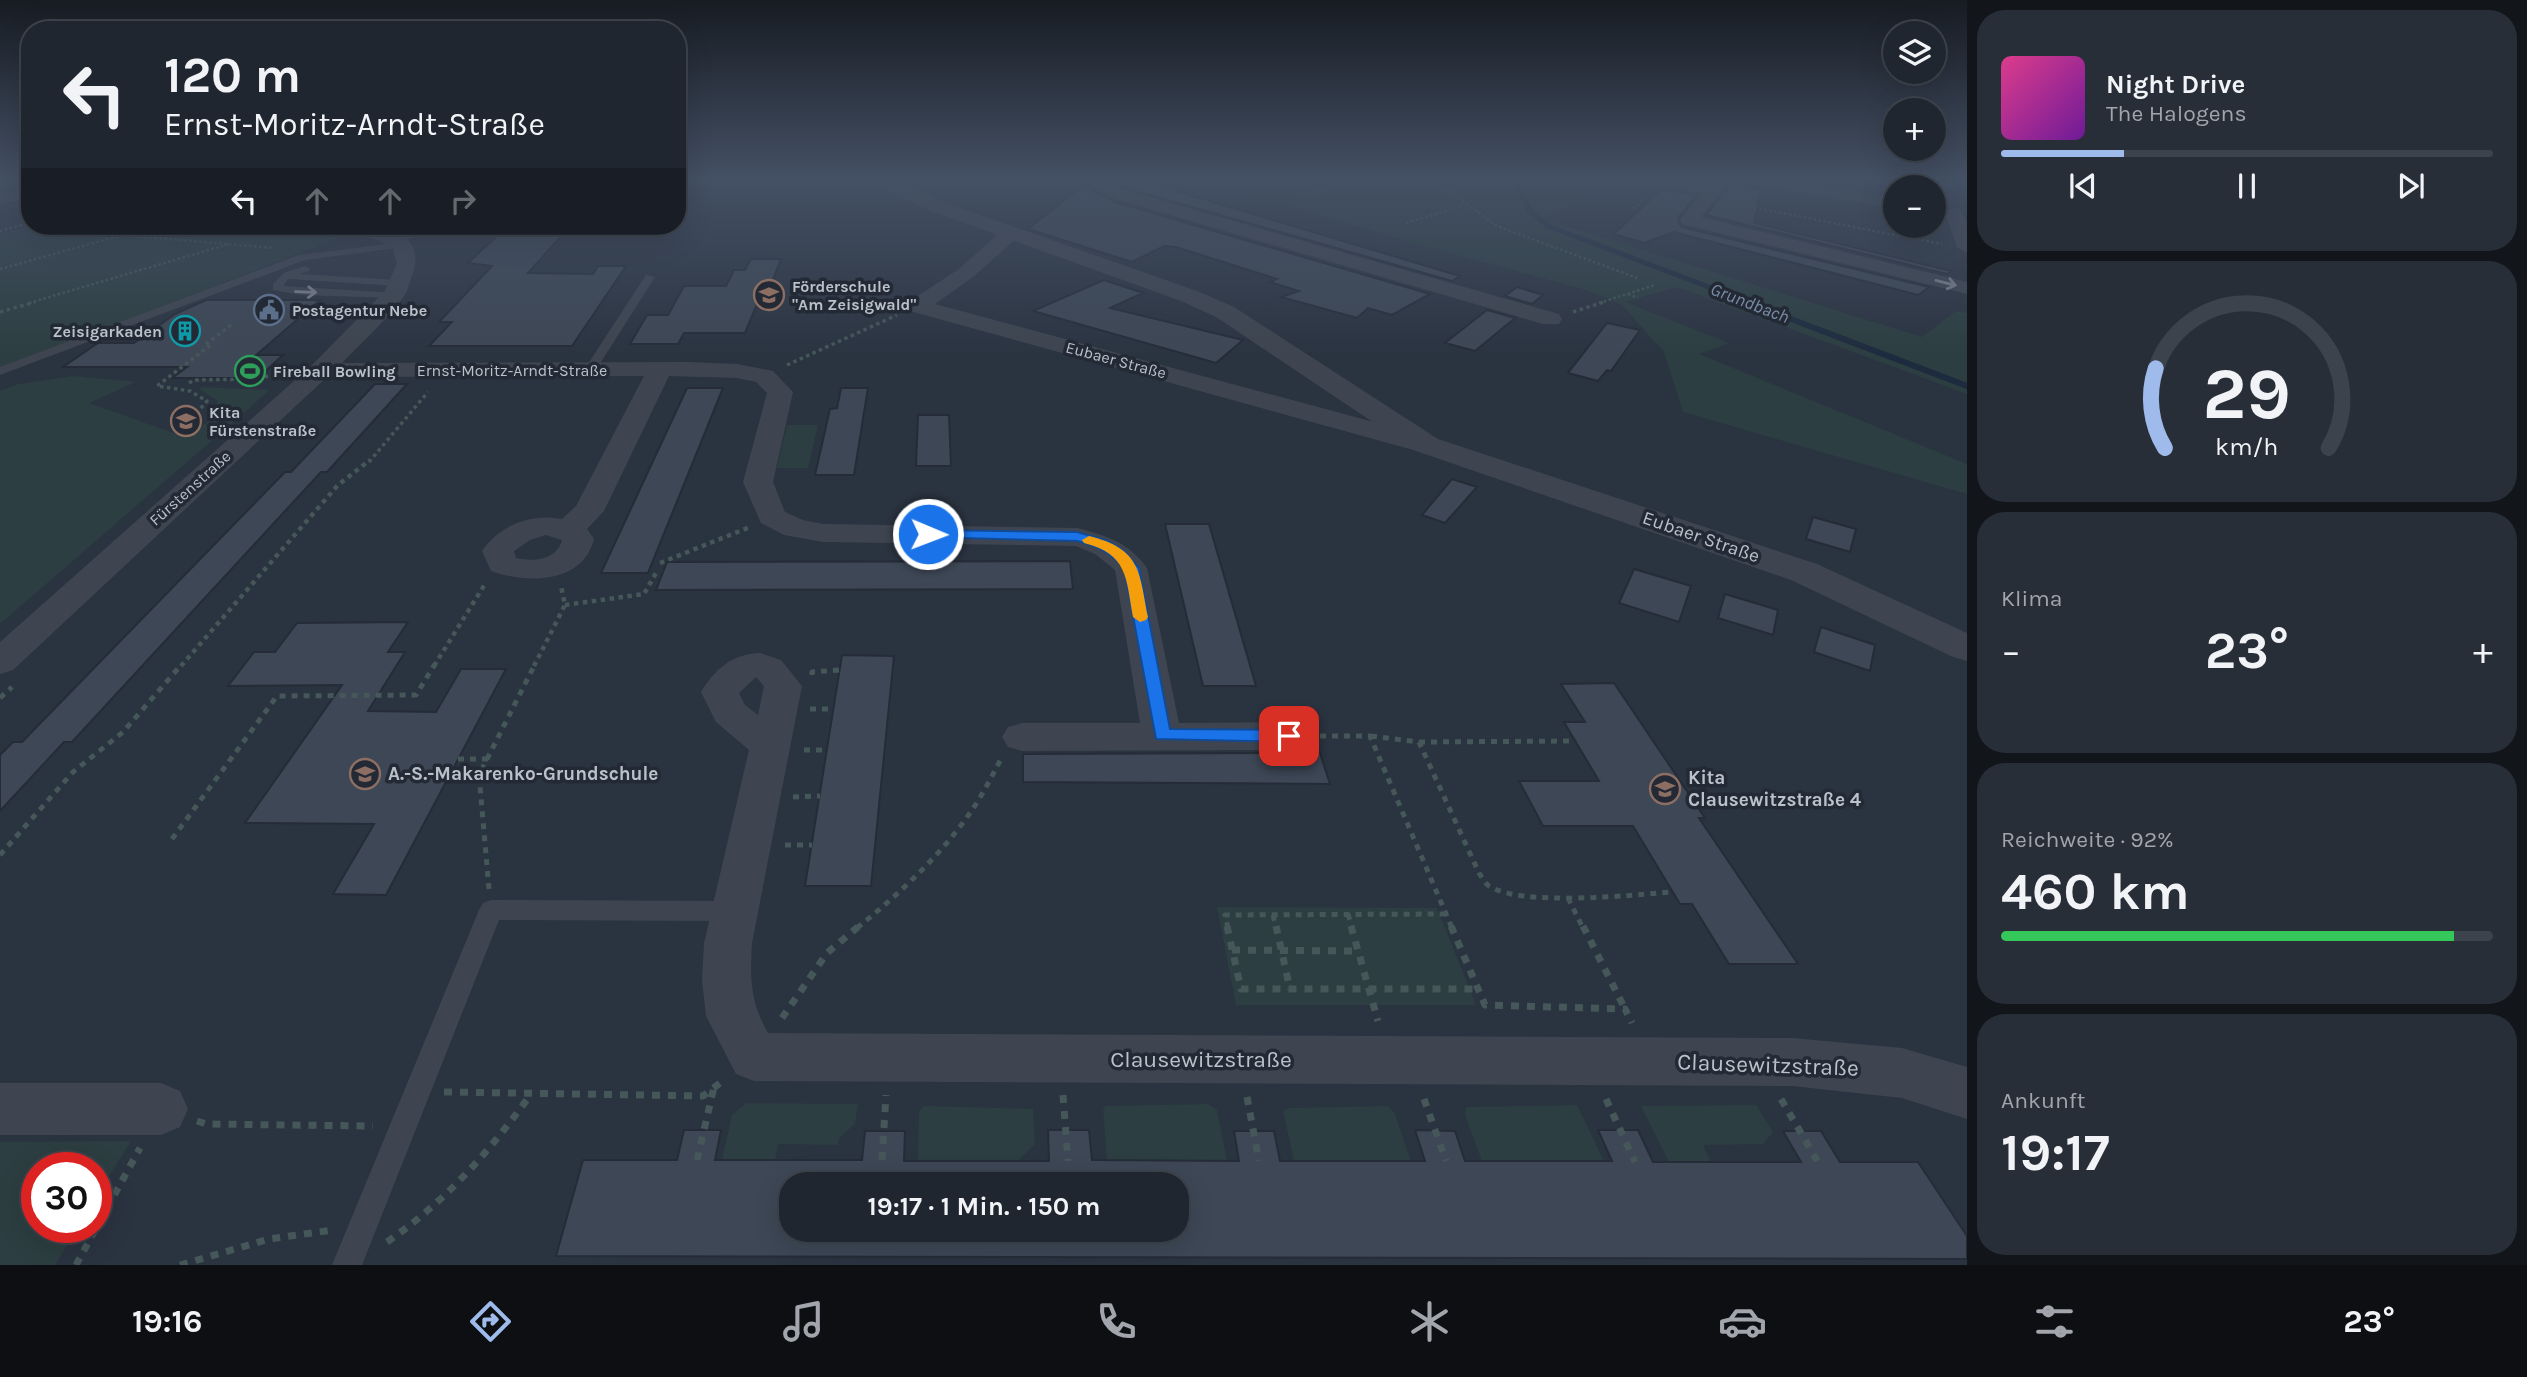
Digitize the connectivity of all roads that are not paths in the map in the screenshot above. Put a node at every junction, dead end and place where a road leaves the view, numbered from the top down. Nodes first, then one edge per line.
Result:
1 (385, 239) edge
2 (419, 239) edge
3 (1004, 239) edge
4 (1028, 239) edge
5 (1274, 239) edge
6 (1767, 239) edge
7 (401, 247) junction
8 (650, 277) dead end
9 (1967, 288) edge
10 (397, 289) junction
11 (1551, 319) dead end
12 (321, 369) junction
13 (660, 369) junction
14 (590, 370) junction
15 (0, 371) edge
16 (1427, 445) junction
17 (568, 529) junction
18 (1967, 648) edge
19 (0, 662) edge
20 (1162, 735) junction
21 (1289, 736) road end
22 (1022, 737) road end
23 (784, 748) road end
24 (735, 911) junction
25 (1967, 1093) edge
26 (0, 1109) edge
27 (161, 1109) road end
28 (347, 1265) edge

1 - 7 street
2 - 7 lane
3 - 16 street, Eubaer Straße
4 - 16 street, Eubaer Straße
5 - 11 street
6 -> 9 street
7 - 10 street
7 - 10 lane
7 - 15 lane
8 - 14 lane
10 - 12 street, Fürstenstraße
12 - 14 street, Ernst-Moritz-Arndt-Straße
12 - 19 street, Fürstenstraße
13 - 14 street, Ernst-Moritz-Arndt-Straße
13 - 17 street
13 - 20 street, Ernst-Moritz-Arndt-Straße
16 - 18 street, Eubaer Straße
17 - 17 street
20 - 21 street
20 - 22 street
23 - 24 street
24 - 25 street, Clausewitzstraße
24 - 28 lane
26 - 27 street

